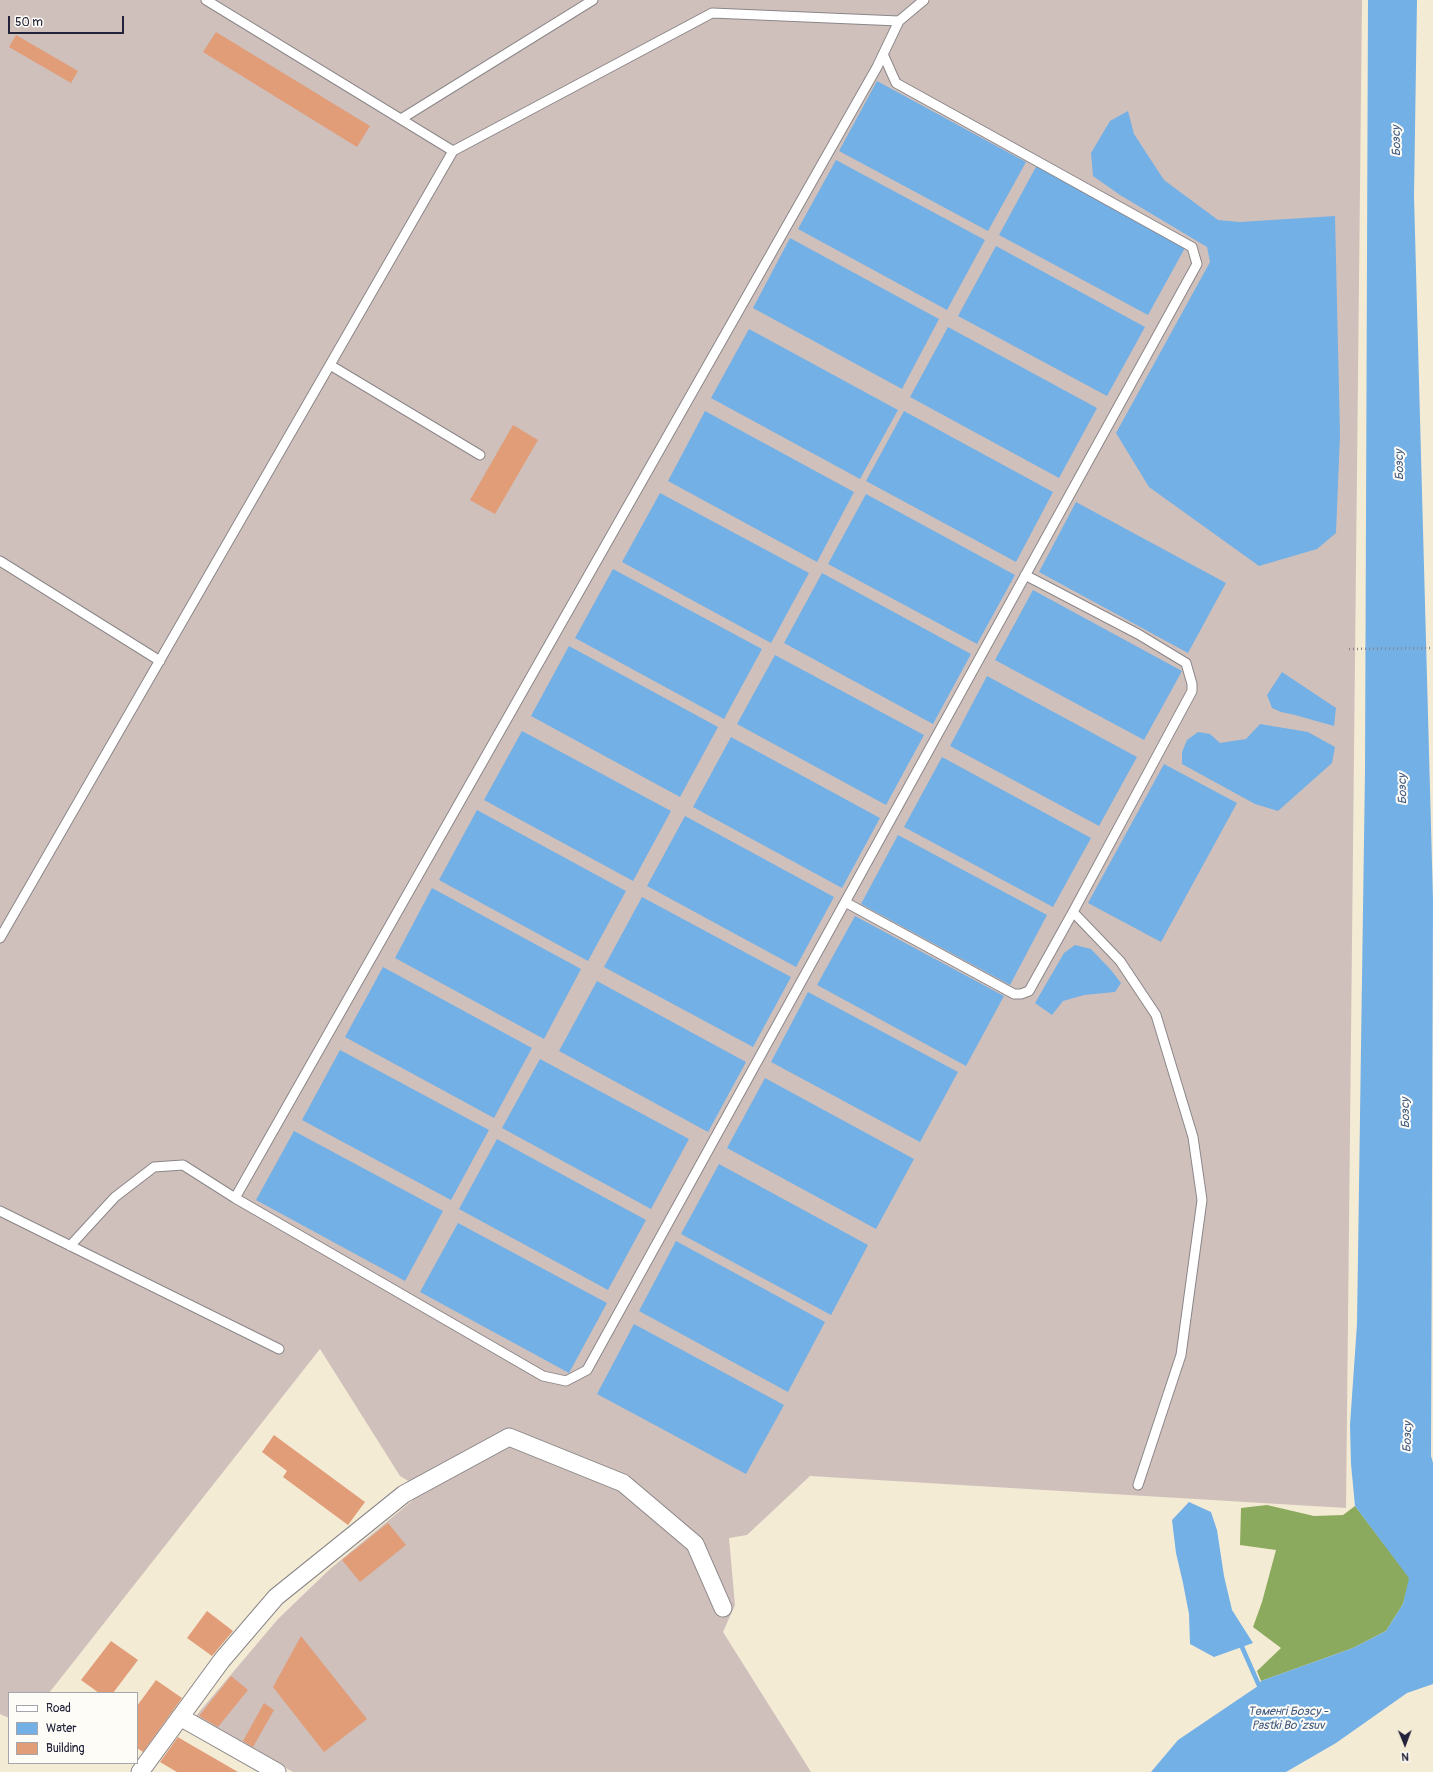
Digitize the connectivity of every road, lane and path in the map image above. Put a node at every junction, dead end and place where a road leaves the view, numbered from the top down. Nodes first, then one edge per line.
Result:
1 (206, 0) edge
2 (592, 0) edge
3 (924, 0) edge
4 (899, 21) junction
5 (883, 54) junction
6 (401, 119) junction
7 (453, 151) junction
8 (330, 365) junction
9 (480, 455) dead end
10 (0, 561) edge
11 (1025, 575) junction
12 (1433, 648) edge
13 (1349, 649) dead end
14 (160, 662) junction
15 (845, 902) junction
16 (1073, 912) junction
17 (0, 938) edge
18 (235, 1198) junction
19 (0, 1211) edge
20 (70, 1246) junction
21 (279, 1349) dead end
22 (1138, 1485) dead end
23 (723, 1608) dead end
24 (180, 1717) junction
25 (140, 1772) edge
26 (277, 1772) edge

1 - 6 lane
2 - 6 lane
3 - 4 lane
4 - 5 lane
4 - 7 lane
5 - 11 lane
5 - 18 lane
6 - 7 lane
7 - 8 lane
8 - 9 lane
8 - 14 lane
10 - 14 lane
11 - 15 lane
11 - 16 lane
12 - 13 path
14 - 17 lane
15 - 16 lane
15 - 18 lane
16 - 22 lane
18 - 20 lane
19 - 20 lane
20 - 21 lane
23 - 24 street
24 - 25 street
24 - 26 street

